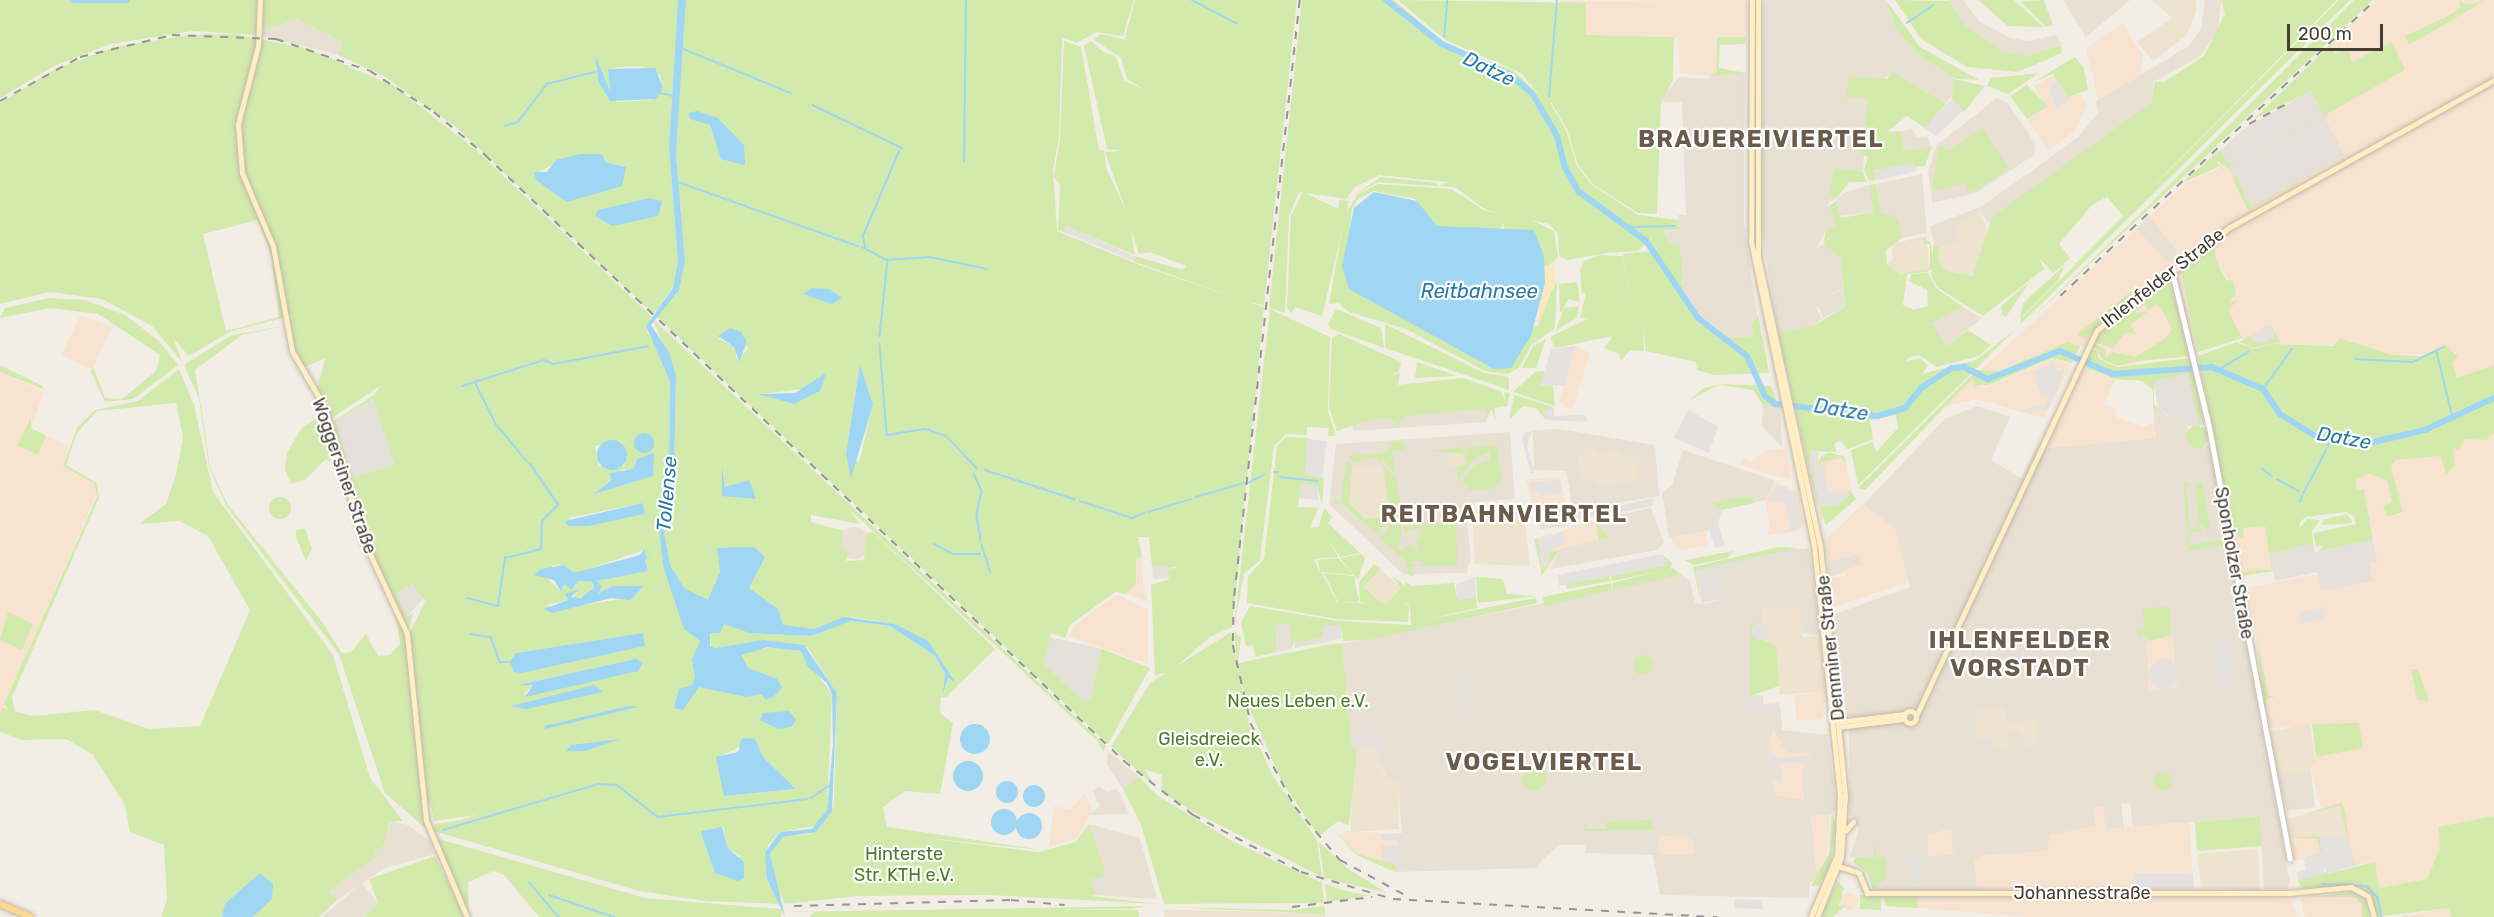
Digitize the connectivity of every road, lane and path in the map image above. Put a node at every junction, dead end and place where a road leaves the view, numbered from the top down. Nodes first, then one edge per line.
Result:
1 (260, 0) edge
2 (1752, 0) edge
3 (1758, 0) edge
4 (2494, 80) edge
5 (2172, 270) junction
6 (1781, 378) junction
7 (1836, 725) junction
8 (1853, 822) dead end
9 (1845, 831) junction
10 (2290, 859) dead end
11 (1836, 865) junction
12 (0, 904) edge
13 (1814, 916) edge
14 (30, 917) edge
15 (467, 917) edge
16 (2374, 917) edge

1 - 15 main road, Woggersiner Straße
2 - 6 main road, Demminer Straße
3 - 6 main road, Demminer Straße
4 - 5 main road, Ihlenfelder Straße
5 - 7 main road, Ihlenfelder Straße
5 - 10 street, Sponholzer Straße
6 - 7 main road, Demminer Straße
7 - 9 main road, Demminer Straße
7 - 11 main road, Demminer Straße
8 - 9 main road
9 - 11 main road, Demminer Straße
11 - 13 main road, Demminer Straße
11 - 16 main road, Johannesstraße
12 - 14 main road

